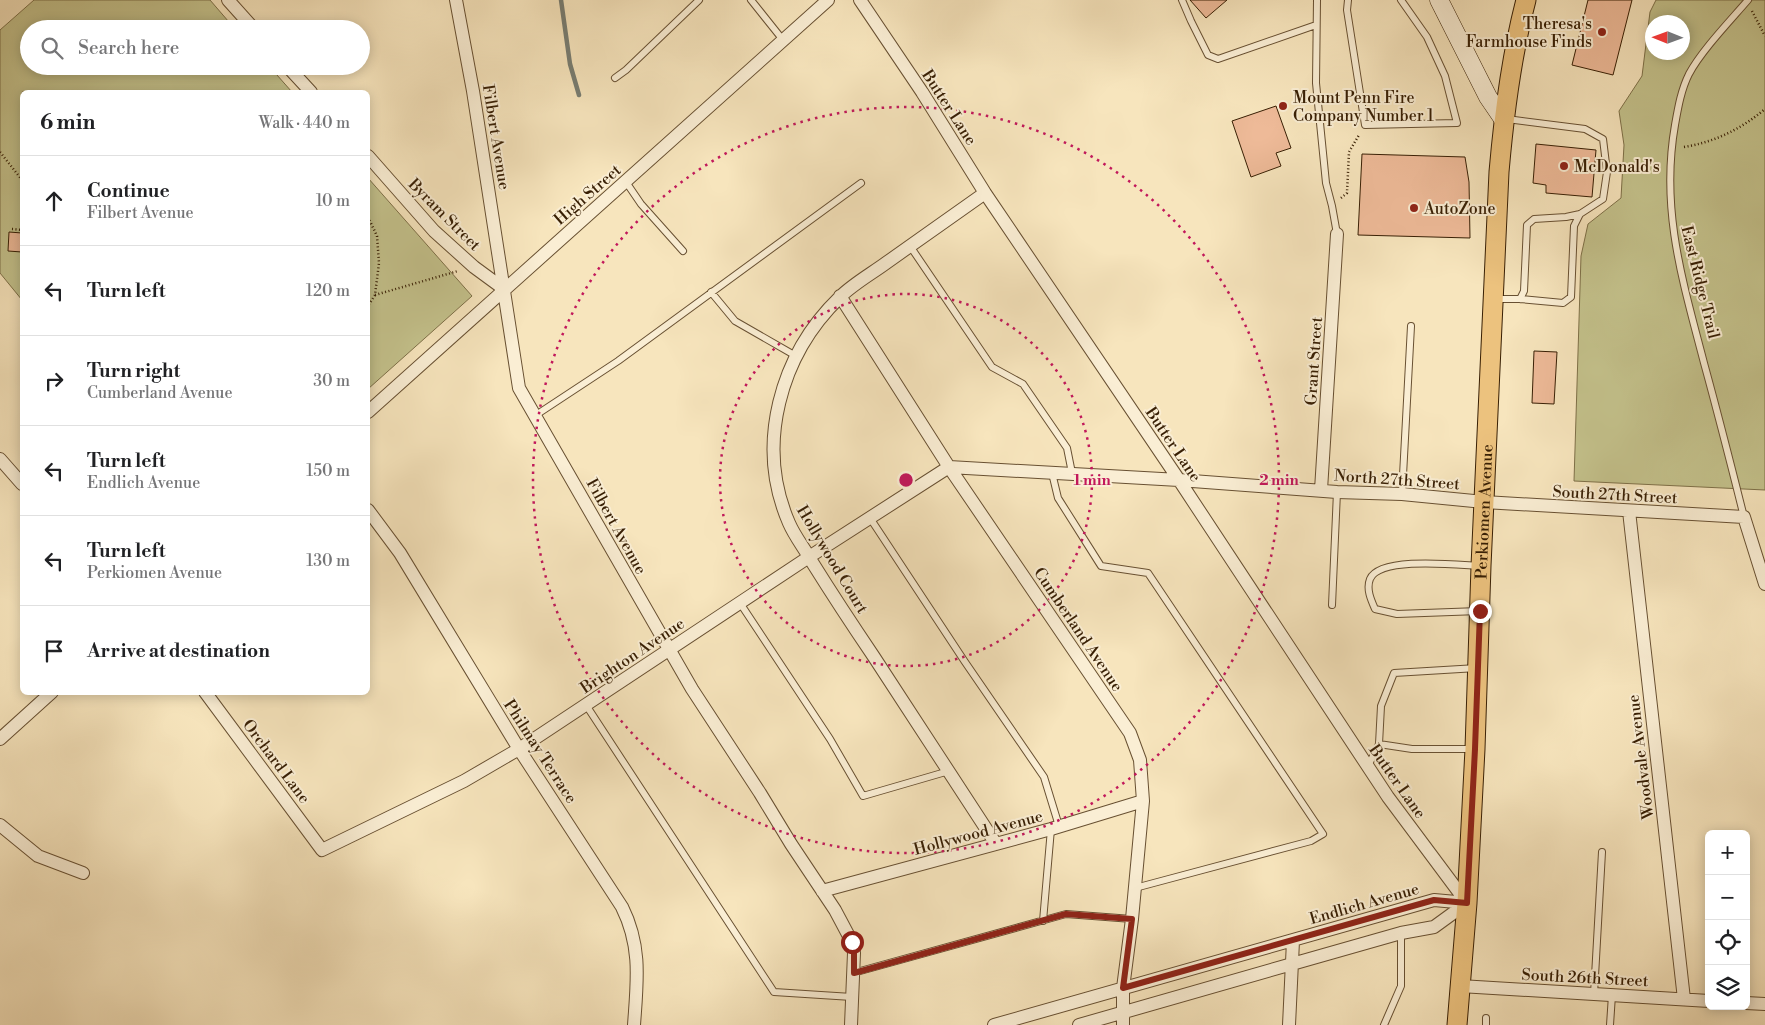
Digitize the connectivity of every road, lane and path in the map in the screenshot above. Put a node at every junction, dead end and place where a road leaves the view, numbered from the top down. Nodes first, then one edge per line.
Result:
1 (228, 0) edge
2 (456, 0) edge
3 (699, 0) edge
4 (751, 0) edge
5 (828, 0) edge
6 (860, 0) edge
7 (1182, 0) edge
8 (1317, 0) edge
9 (1348, 0) edge
10 (1402, 0) edge
11 (1439, 0) edge
12 (1526, 0) edge
13 (1748, 0) edge
14 (1752, 8) dead end
15 (246, 20) edge
16 (1316, 25) junction
17 (1765, 36) edge
18 (783, 40) junction
19 (295, 75) edge
20 (615, 78) dead end
21 (309, 90) edge
22 (1765, 109) edge
23 (1503, 119) junction
24 (1365, 125) junction
25 (1682, 148) dead end
26 (0, 152) edge
27 (370, 158) edge
28 (20, 177) edge
29 (626, 182) junction
30 (861, 183) dead end
31 (985, 193) junction
32 (1347, 193) dead end
33 (1580, 214) junction
34 (370, 220) edge
35 (12, 229) dead end
36 (20, 230) edge
37 (1337, 234) joint
38 (910, 246) junction
39 (683, 251) dead end
40 (474, 267) junction
41 (504, 289) junction
42 (711, 292) junction
43 (375, 295) junction
44 (840, 296) junction
45 (1493, 299) junction
46 (1520, 299) junction
47 (370, 303) edge
48 (1411, 326) dead end
49 (796, 356) junction
50 (370, 410) edge
51 (536, 415) junction
52 (0, 459) edge
53 (949, 467) junction
54 (1052, 472) junction
55 (1072, 473) junction
56 (1179, 480) junction
57 (20, 482) edge
58 (1321, 490) junction
59 (1337, 492) junction
60 (1402, 494) junction
61 (1484, 502) junction
62 (1628, 511) junction
63 (370, 513) edge
64 (1744, 517) junction
65 (870, 518) junction
66 (810, 557) junction
67 (1481, 566) junction
68 (1765, 584) edge
69 (740, 603) junction
70 (1332, 605) dead end
71 (1480, 611) junction
72 (669, 650) junction
73 (1478, 668) junction
74 (49, 695) edge
75 (207, 695) edge
76 (586, 705) junction
77 (0, 739) edge
78 (1379, 744) junction
79 (519, 749) junction
80 (1475, 749) junction
81 (1368, 766) junction
82 (949, 771) junction
83 (1143, 801) junction
84 (0, 825) edge
85 (1055, 828) junction
86 (996, 844) junction
87 (322, 850) joint
88 (1602, 852) dead end
89 (83, 874) dead end
90 (1135, 888) junction
91 (822, 891) junction
92 (1467, 903) junction
93 (1132, 919) junction
94 (1043, 921) junction
95 (1401, 933) junction
96 (1293, 941) junction
97 (1292, 964) junction
98 (854, 973) junction
99 (1460, 986) junction
100 (1123, 988) junction
101 (1594, 994) junction
102 (1612, 995) junction
103 (852, 997) junction
104 (1684, 999) junction
105 (1705, 1000) edge
106 (1750, 1003) edge
107 (1765, 1004) edge
108 (1123, 1019) edge
109 (634, 1025) edge
110 (851, 1025) edge
111 (994, 1025) edge
112 (1080, 1025) edge
113 (1289, 1025) edge
114 (1384, 1025) edge
115 (1457, 1025) edge
116 (1610, 1025) edge

1 - 15 street
2 - 41 street, Filbert Avenue
3 - 20 lane
4 - 18 lane
5 - 18 street, High Street
6 - 31 street, Butter Lane
7 - 16 lane
8 - 16 lane
9 - 24 lane
10 - 24 lane
11 - 23 main road
12 - 23 main road, Perkiomen Avenue
13 - 64 lane
14 - 17 path
16 - 37 lane
18 - 29 street, High Street
19 - 21 street
22 - 25 path
23 - 33 lane
23 - 45 main road, Perkiomen Avenue
24 - 32 path
26 - 28 path
27 - 40 street, Byram Street
29 - 39 lane
29 - 41 street, High Street
30 - 42 lane
31 - 38 street, Hollywood Court
31 - 56 street, Butter Lane
33 - 46 lane
33 - 46 lane
34 - 43 path
35 - 36 path
37 - 58 street, Grant Street
38 - 44 street, Hollywood Court
38 - 55 lane
40 - 41 street, Byram Street
40 - 43 path
41 - 50 street, High Street
41 - 51 street, Filbert Avenue
42 - 49 lane
42 - 51 lane
43 - 47 path
44 - 49 street, Hollywood Court
44 - 53 street, Cumberland Avenue
45 - 46 lane
45 - 61 main road, Perkiomen Avenue
48 - 60 lane
49 - 66 street, Hollywood Court
51 - 72 street, Filbert Avenue
52 - 57 street
53 - 54 street, North 27th Street
53 - 65 street, Brighton Avenue
53 - 83 street, Cumberland Avenue
54 - 55 street, North 27th Street
54 - 90 lane
55 - 56 street, North 27th Street
56 - 58 street, North 27th Street
56 - 81 street, Butter Lane
58 - 59 street, North 27th Street
59 - 60 street, North 27th Street
59 - 70 lane
60 - 61 street, North 27th Street
61 - 62 street, South 27th Street
61 - 67 main road, Perkiomen Avenue
62 - 64 street, South 27th Street
62 - 104 street, Woodvale Avenue
63 - 79 street, Philmay Terrace
64 - 68 street
65 - 66 street, Brighton Avenue
65 - 85 lane
66 - 69 street, Brighton Avenue
66 - 82 street, Hollywood Court
67 - 71 main road, Perkiomen Avenue
67 - 71 lane
69 - 72 street, Brighton Avenue
69 - 82 lane
71 - 73 main road, Perkiomen Avenue
72 - 76 street, Brighton Avenue
72 - 91 street, Filbert Avenue
73 - 78 lane
73 - 80 main road, Perkiomen Avenue
74 - 77 street
75 - 87 street, Orchard Lane
76 - 79 street, Brighton Avenue
76 - 103 lane
78 - 80 lane
78 - 81 lane
79 - 87 street, Brighton Avenue
79 - 109 street, Philmay Terrace
80 - 92 main road, Perkiomen Avenue
81 - 92 street, Butter Lane
82 - 86 street, Hollywood Court
83 - 85 street, Hollywood Avenue
83 - 90 street, Cumberland Avenue
84 - 89 street
85 - 86 street, Hollywood Avenue
85 - 94 lane
86 - 91 street, Hollywood Avenue
88 - 101 lane
90 - 93 street, Cumberland Avenue
91 - 98 street, Filbert Avenue
92 - 95 street
92 - 96 street, Endlich Avenue
92 - 99 main road, Perkiomen Avenue
93 - 94 lane
93 - 100 street, Cumberland Avenue
94 - 98 lane
95 - 97 street
95 - 114 lane
96 - 97 street
96 - 100 street, Endlich Avenue
97 - 108 street
97 - 113 street
98 - 103 street, Filbert Avenue
99 - 101 street, South 26th Street
99 - 115 main road, Perkiomen Avenue
100 - 108 street, Cumberland Avenue
100 - 111 street, Endlich Avenue
101 - 102 street, South 26th Street
102 - 104 street, South 26th Street
102 - 116 lane
103 - 110 street, Filbert Avenue
104 - 105 street, South 26th Street
106 - 107 street
108 - 112 street

